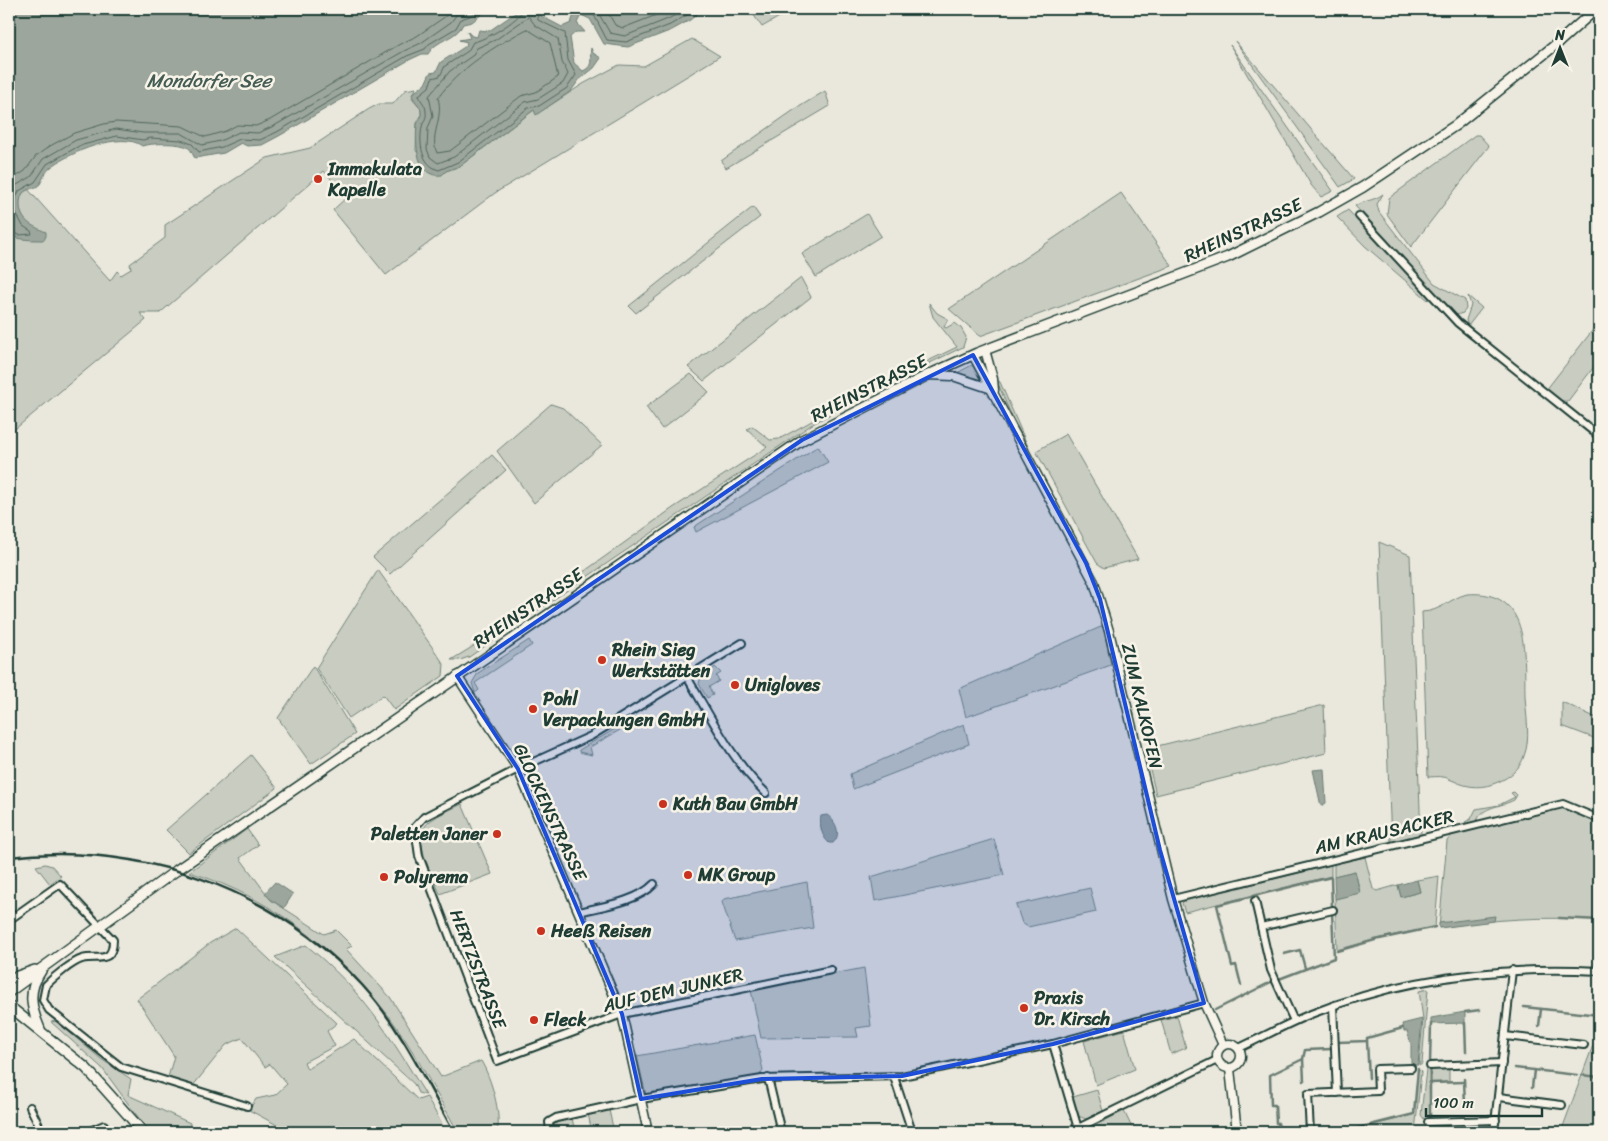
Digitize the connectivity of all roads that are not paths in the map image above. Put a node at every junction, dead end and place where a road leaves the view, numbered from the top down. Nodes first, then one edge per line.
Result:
1 (1596, 9) edge
2 (1359, 216) dead end
3 (985, 350) junction
4 (973, 355) junction
5 (928, 375) junction
6 (994, 390) junction
7 (1599, 436) edge
8 (742, 643) dead end
9 (457, 676) junction
10 (687, 678) junction
11 (518, 770) junction
12 (766, 793) dead end
13 (1599, 819) edge
14 (654, 884) dead end
15 (1173, 899) junction
16 (1255, 901) dead end
17 (1333, 910) dead end
18 (580, 912) junction
19 (9, 920) edge
20 (100, 926) junction
21 (1261, 927) junction
22 (44, 967) junction
23 (832, 970) dead end
24 (1512, 970) junction
25 (1599, 971) edge
26 (9, 979) edge
27 (9, 992) edge
28 (1204, 1003) junction
29 (9, 1006) edge
30 (1333, 1006) junction
31 (622, 1014) junction
32 (1294, 1021) junction
33 (40, 1031) junction
34 (1505, 1036) junction
35 (1053, 1044) junction
36 (1223, 1045) junction
37 (1584, 1045) dead end
38 (1239, 1048) junction
39 (1217, 1060) junction
40 (497, 1061) joint
41 (1502, 1064) junction
42 (1430, 1066) dead end
43 (1411, 1068) dead end
44 (1230, 1069) junction
45 (894, 1077) junction
46 (768, 1078) junction
47 (1337, 1093) junction
48 (1499, 1097) junction
49 (641, 1099) junction
50 (1562, 1105) dead end
51 (247, 1106) dead end
52 (30, 1107) dead end
53 (1496, 1120) junction
54 (1428, 1122) dead end
55 (104, 1125) dead end
56 (1078, 1130) edge
57 (42, 1132) edge
58 (87, 1132) edge
59 (143, 1132) edge
60 (550, 1132) edge
61 (648, 1132) edge
62 (780, 1132) edge
63 (912, 1132) edge
64 (1070, 1132) edge
65 (1237, 1132) edge
66 (1310, 1132) edge
67 (1494, 1132) edge

1 - 3 main road, RHEINSTRASSE
2 - 7 street
3 - 4 main road, RHEINSTRASSE
3 - 6 street, ZUM KALKOFEN
4 - 5 main road, RHEINSTRASSE
4 - 6 street, ZUM KALKOFEN
5 - 6 street
5 - 9 main road, RHEINSTRASSE
6 - 15 street, ZUM KALKOFEN
8 - 10 street, HERTZSTRASSE
9 - 11 street, GLOCKENSTRASSE
9 - 20 main road, RHEINSTRASSE
10 - 11 street, HERTZSTRASSE
10 - 12 street
11 - 18 street, GLOCKENSTRASSE
11 - 40 street, HERTZSTRASSE
13 - 15 street, AM KRAUSACKER
14 - 18 street
15 - 28 street, ZUM KALKOFEN
16 - 21 street
17 - 21 street
18 - 31 street, GLOCKENSTRASSE
19 - 20 street
20 - 22 main road, RHEINSTRASSE
20 - 51 street
21 - 32 street
22 - 26 main road
22 - 27 main road, RHEINSTRASSE
22 - 33 main road
23 - 31 street, AUF DEM JUNKER
24 - 25 street
24 - 30 street
24 - 34 street
28 - 35 street
28 - 36 street, ZUM KALKOFEN
29 - 33 main road
30 - 32 street
30 - 47 street
31 - 40 street, AUF DEM JUNKER
31 - 49 street, GLOCKENSTRASSE
32 - 38 street
33 - 59 main road
34 - 37 street
34 - 41 street
35 - 45 street
35 - 56 street
36 - 38 street
36 - 39 street
38 - 44 street
39 - 44 street
39 - 56 street
41 - 42 street
41 - 48 street
43 - 47 street
44 - 65 street
45 - 46 street
45 - 63 street
46 - 49 street
46 - 62 street
47 - 66 street
48 - 50 street
48 - 53 street
49 - 60 street
49 - 61 street, GLOCKENSTRASSE
52 - 57 street
53 - 54 street
53 - 67 street
55 - 58 street
56 - 64 street

